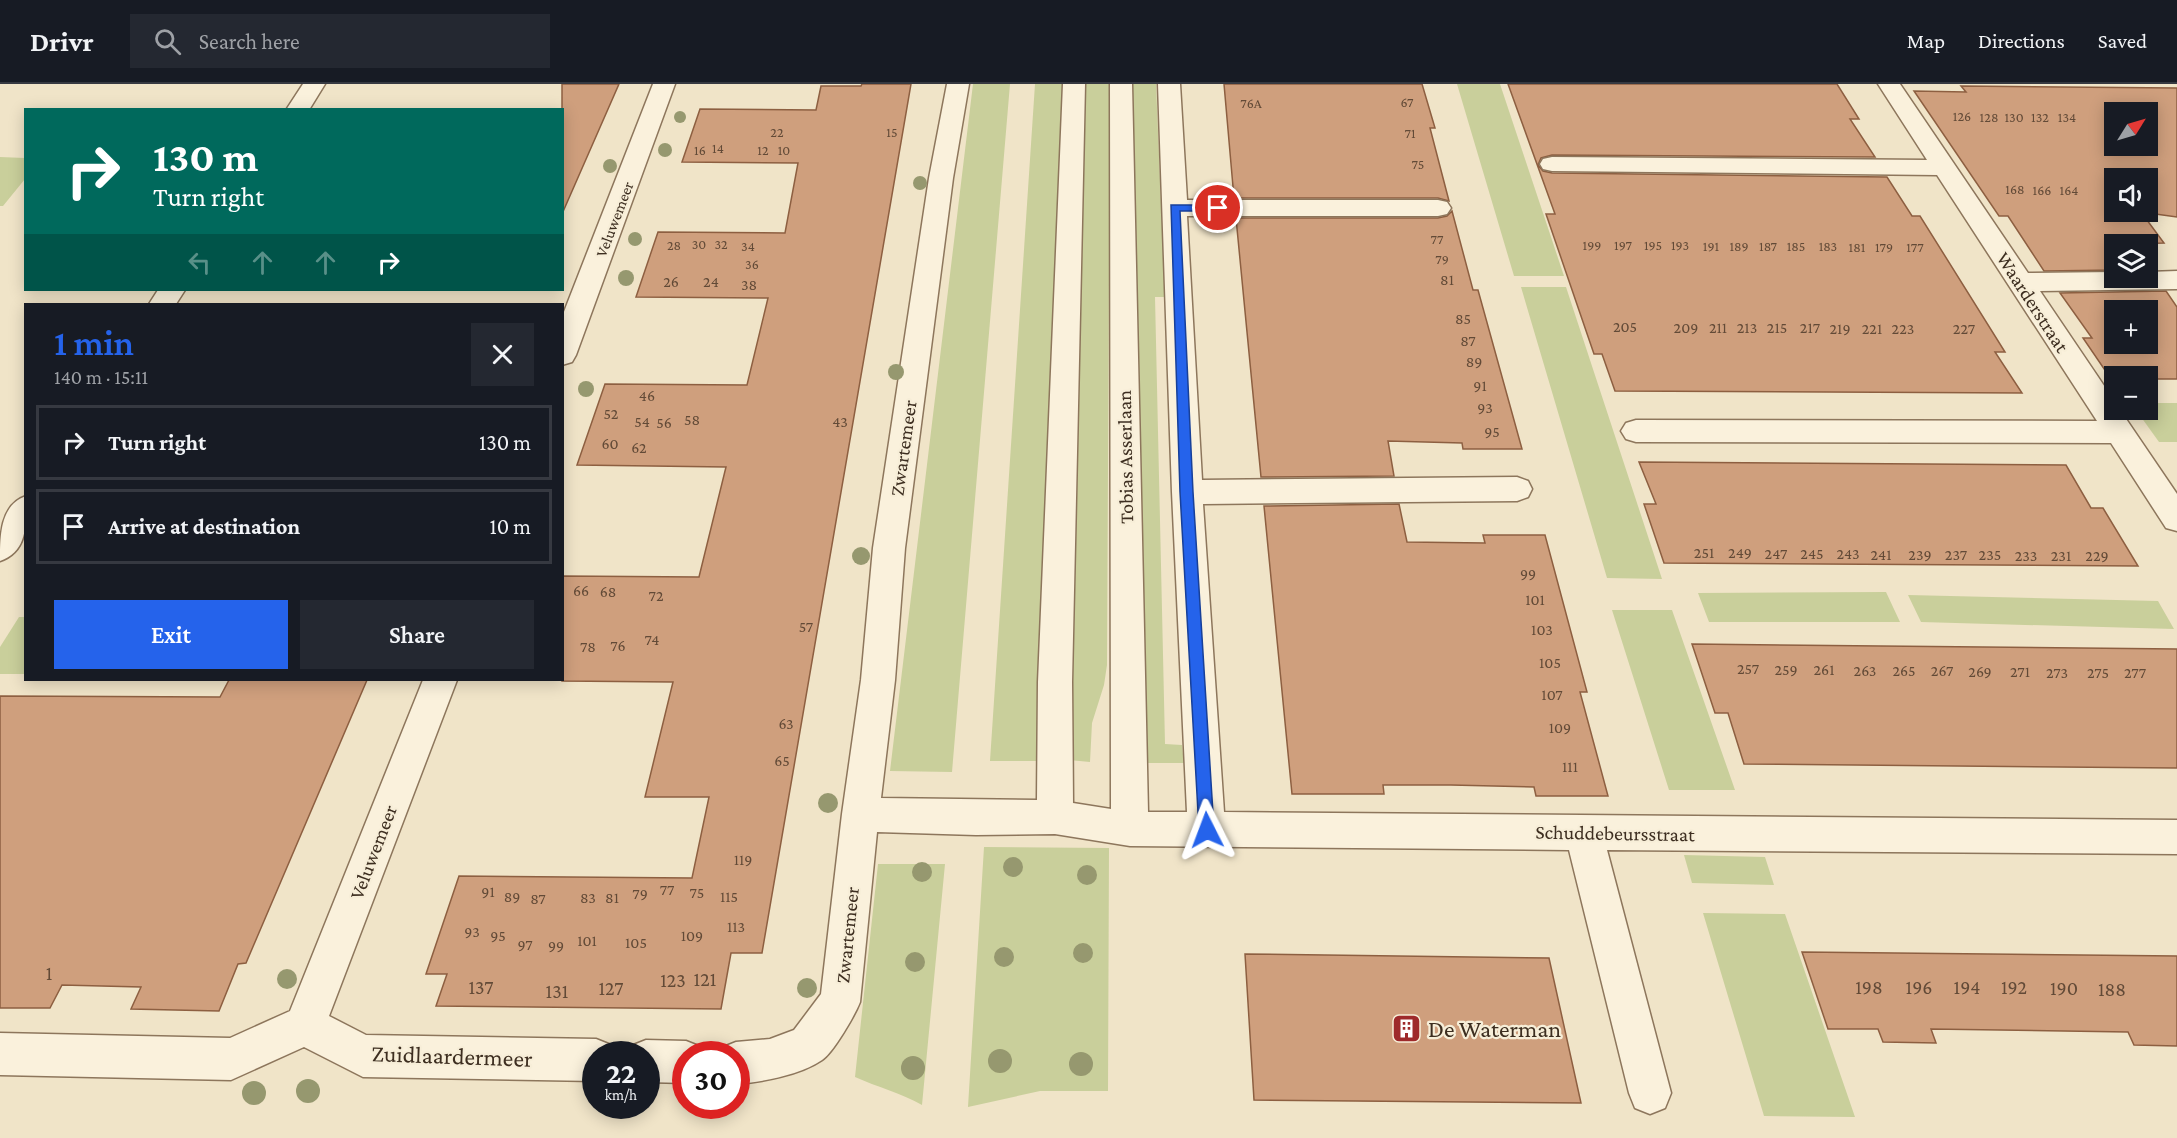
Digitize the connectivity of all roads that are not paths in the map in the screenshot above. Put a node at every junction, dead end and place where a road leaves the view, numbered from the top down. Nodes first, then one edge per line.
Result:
1 (314, 84) edge
2 (664, 84) edge
3 (958, 84) edge
4 (1074, 84) edge
5 (1121, 84) edge
6 (1169, 84) edge
7 (1889, 84) edge
8 (298, 108) edge
9 (1551, 164) dead end
10 (1944, 168) junction
11 (1174, 208) junction
12 (1438, 208) dead end
13 (2177, 280) edge
14 (2020, 282) junction
15 (564, 350) edge
16 (1636, 431) dead end
17 (2119, 432) junction
18 (1517, 489) dead end
19 (1187, 492) junction
20 (24, 511) edge
21 (2177, 519) edge
22 (0, 548) edge
23 (440, 681) edge
24 (860, 814) junction
25 (1055, 817) junction
26 (1131, 829) junction
27 (1207, 830) junction
28 (1584, 833) junction
29 (2177, 837) edge
30 (305, 1025) junction
31 (0, 1054) edge
32 (582, 1060) edge
33 (750, 1062) edge
34 (1650, 1093) dead end

1 - 8 street
2 - 15 street, Veluwemeer
3 - 24 street, Zwartemeer
4 - 25 street
5 - 26 street, Tobias Asserlaan
6 - 11 street
7 - 10 street, Waarderstraat
9 - 10 street
10 - 14 street, Waarderstraat
11 - 12 street
11 - 19 street
13 - 14 street
14 - 17 street, Waarderstraat
16 - 17 street
17 - 21 street, Waarderstraat
18 - 19 street
19 - 27 street
20 - 22 street
23 - 30 street, Veluwemeer
24 - 25 street
24 - 33 street, Zwartemeer
25 - 26 street, Schuddebeursstraat
26 - 27 street, Schuddebeursstraat
27 - 28 street, Schuddebeursstraat
28 - 29 street, Schuddebeursstraat
28 - 34 street
30 - 31 street
30 - 32 street, Zuidlaardermeer

